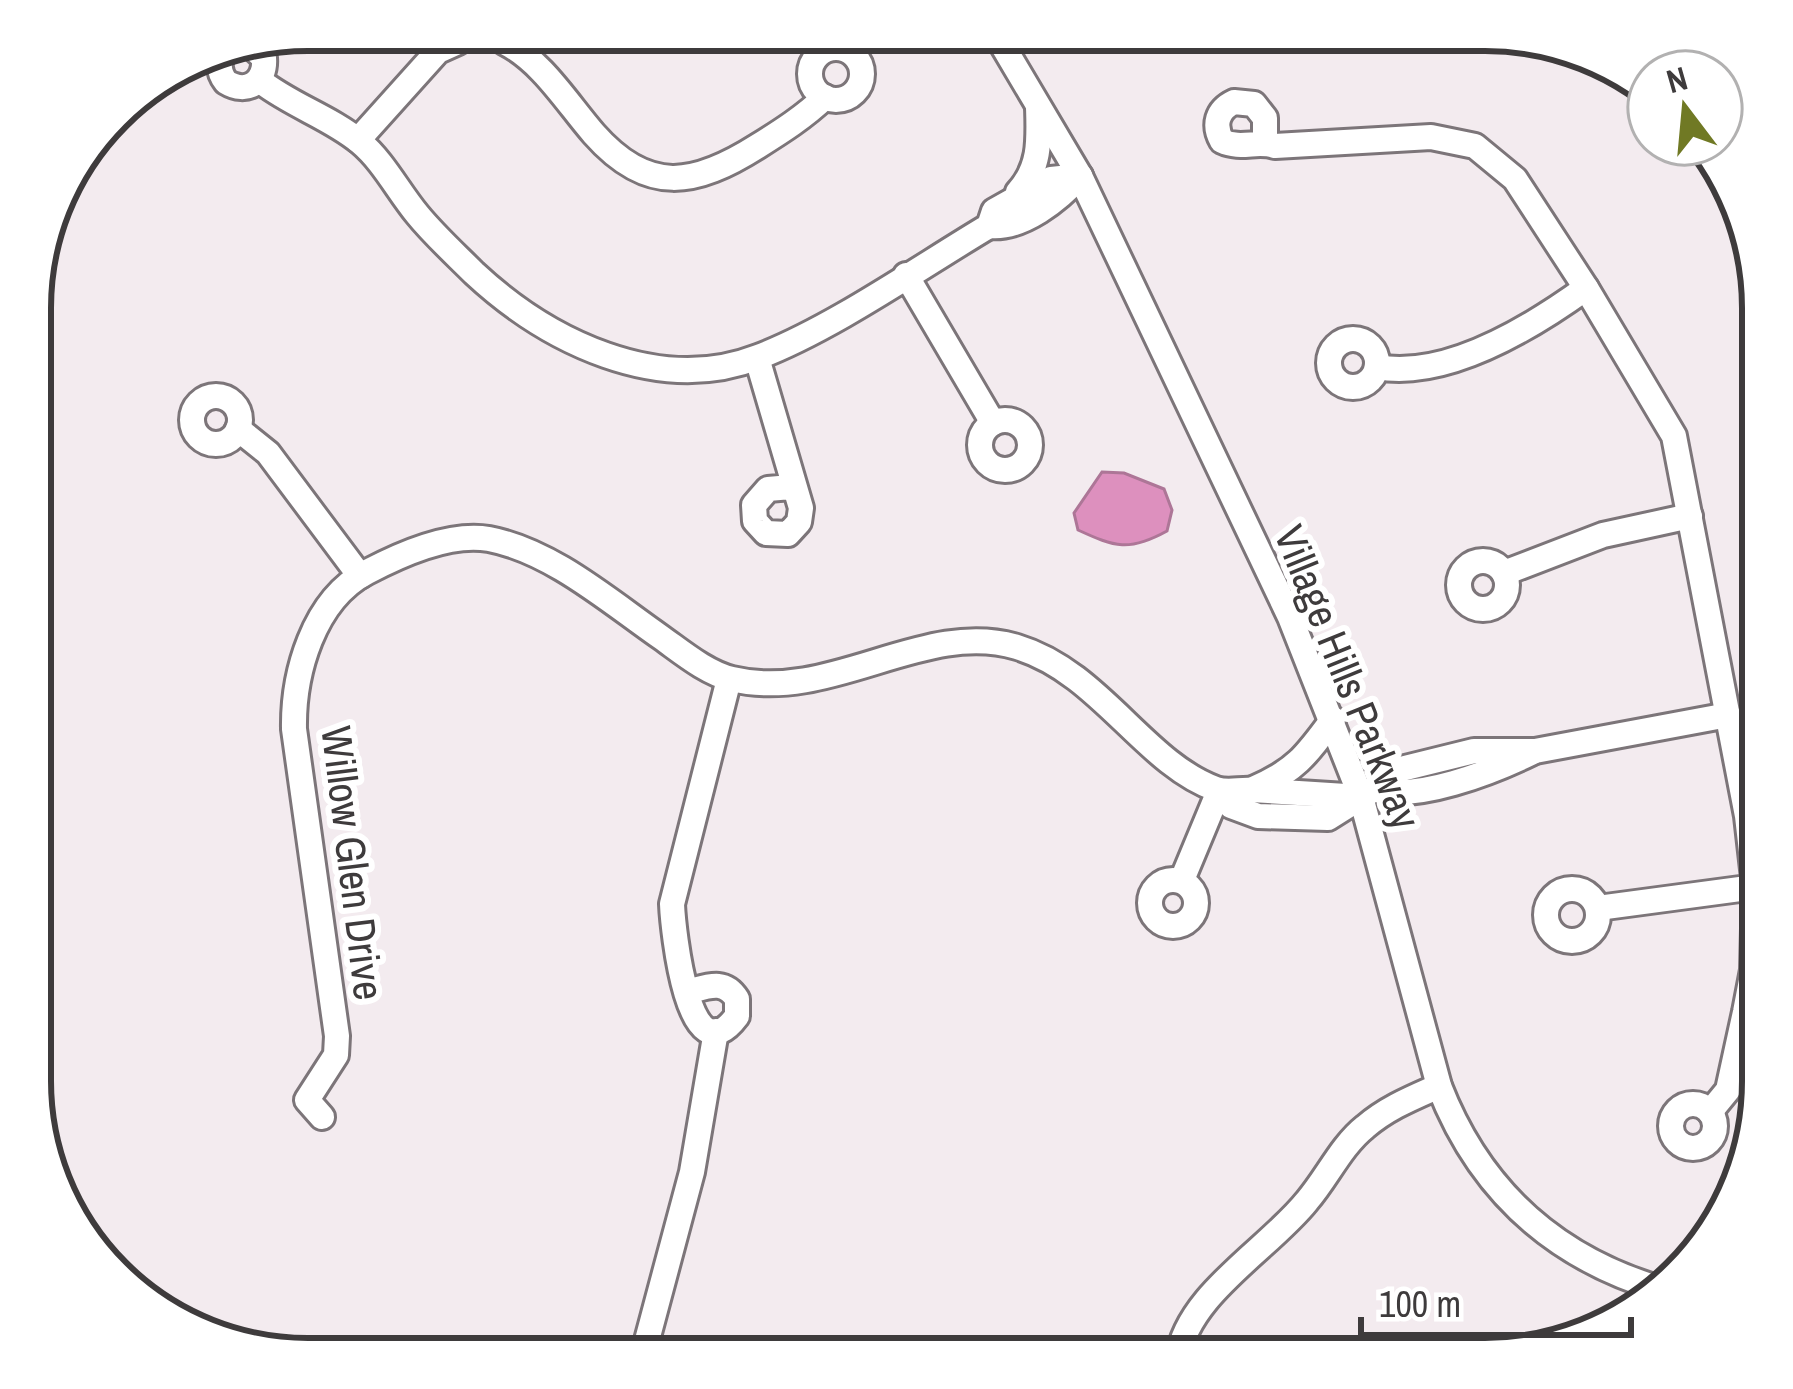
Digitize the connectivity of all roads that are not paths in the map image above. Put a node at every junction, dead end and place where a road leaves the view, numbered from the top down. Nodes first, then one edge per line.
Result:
1 (437, 52) edge
2 (517, 52) edge
3 (1006, 52) edge
4 (261, 56) edge
5 (221, 67) edge
6 (259, 80) junction
7 (825, 97) dead end
8 (1037, 104) junction
9 (358, 140) junction
10 (1265, 142) dead end
11 (1080, 176) junction
12 (1006, 204) junction
13 (989, 226) junction
14 (906, 275) junction
15 (1586, 288) junction
16 (757, 358) junction
17 (1377, 367) dead end
18 (993, 423) dead end
19 (238, 429) dead end
20 (795, 494) dead end
21 (1690, 516) junction
22 (1504, 573) dead end
23 (360, 576) junction
24 (729, 679) junction
25 (1728, 715) junction
26 (1333, 719) junction
27 (1741, 786) edge
28 (1250, 790) junction
29 (1220, 791) junction
30 (1367, 793) junction
31 (1182, 880) dead end
32 (1741, 889) edge
33 (1598, 908) dead end
34 (686, 992) junction
35 (706, 1025) junction
36 (1741, 1030) edge
37 (1438, 1086) junction
38 (1710, 1112) dead end
39 (322, 1117) dead end
40 (1644, 1283) edge
41 (648, 1337) edge
42 (1183, 1338) edge

1 - 9 street
2 - 7 street
3 - 8 street, Village Hills Parkway
4 - 6 street
5 - 6 street
6 - 9 street
8 - 11 street, Village Hills Parkway
8 - 12 street
9 - 16 street
10 - 15 street
11 - 12 street
11 - 13 street
11 - 26 street, Village Hills Parkway
12 - 13 street
13 - 14 street
14 - 16 street
14 - 18 street
15 - 17 street
15 - 21 street
16 - 20 street
19 - 23 street
21 - 22 street
21 - 25 street
23 - 24 street, Willow Glen Drive
23 - 39 street, Willow Glen Drive
24 - 29 street, Willow Glen Drive
24 - 34 street
25 - 27 street
25 - 30 street, Willow Glen Drive
26 - 28 street
26 - 30 street, Village Hills Parkway
28 - 29 street
28 - 30 street
29 - 30 street, Willow Glen Drive
29 - 31 street
30 - 37 street, Village Hills Parkway
32 - 33 street
34 - 35 street
34 - 35 street
35 - 41 street
36 - 38 street
37 - 40 street, Village Hills Parkway
37 - 42 street

